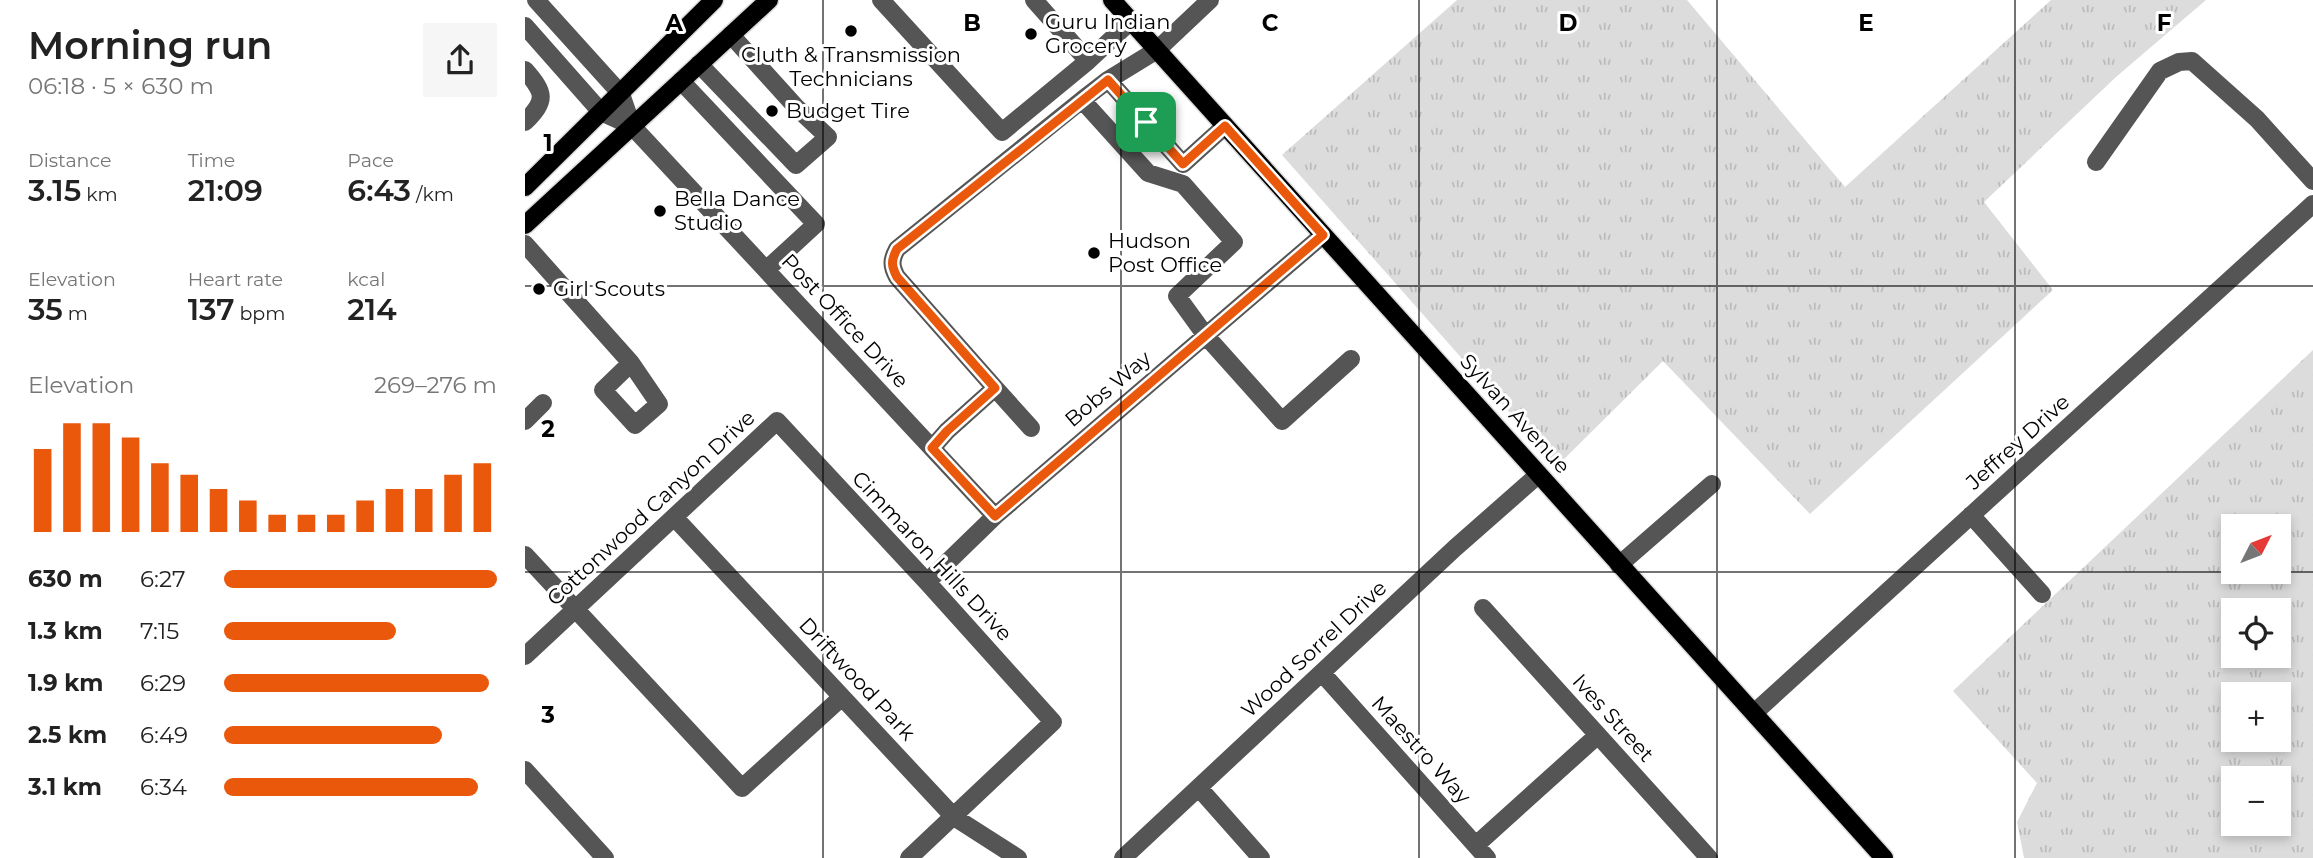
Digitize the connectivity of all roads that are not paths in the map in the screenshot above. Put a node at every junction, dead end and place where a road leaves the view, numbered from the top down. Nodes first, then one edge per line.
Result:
1 (536, 0) edge
2 (714, 0) edge
3 (769, 0) edge
4 (881, 0) edge
5 (1034, 0) edge
6 (1112, 0) edge
7 (1210, 0) edge
8 (1131, 21) junction
9 (525, 26) edge
10 (731, 35) junction
11 (1157, 50) junction
12 (1088, 61) junction
13 (699, 64) junction
14 (525, 70) edge
15 (1108, 80) junction
16 (681, 81) junction
17 (621, 94) junction
18 (1082, 100) junction
19 (601, 112) junction
20 (525, 122) edge
21 (632, 126) junction
22 (1225, 126) junction
23 (2096, 162) dead end
24 (2313, 181) edge
25 (525, 187) edge
26 (2313, 204) edge
27 (525, 225) edge
28 (1323, 235) junction
29 (525, 244) edge
30 (766, 270) junction
31 (1206, 336) junction
32 (1350, 359) dead end
33 (631, 362) dead end
34 (995, 388) junction
35 (543, 403) dead end
36 (525, 421) edge
37 (777, 421) joint
38 (1031, 428) dead end
39 (932, 448) junction
40 (1538, 475) junction
41 (1712, 484) dead end
42 (1971, 515) junction
43 (995, 516) junction
44 (674, 517) junction
45 (525, 555) edge
46 (1619, 565) junction
47 (927, 582) junction
48 (2042, 594) dead end
49 (1483, 608) dead end
50 (576, 609) junction
51 (525, 656) edge
52 (1322, 673) junction
53 (842, 697) junction
54 (1753, 713) junction
55 (1598, 735) junction
56 (525, 770) edge
57 (1199, 788) junction
58 (954, 817) junction
59 (1481, 852) edge
60 (605, 858) edge
61 (909, 858) edge
62 (1018, 858) edge
63 (1123, 858) edge
64 (1261, 858) edge
65 (1709, 858) edge
66 (1884, 858) edge

1 - 17 street
2 - 17 main road
3 - 10 main road
4 - 12 street
5 - 12 street
6 - 8 main road, Sylvan Avenue
7 - 11 street
8 - 11 main road, Sylvan Avenue
8 - 12 street
9 - 19 street
10 - 13 main road
10 - 13 street
11 - 15 street
11 - 22 main road, Sylvan Avenue
13 - 16 main road
14 - 20 street
15 - 18 street
15 - 22 street
16 - 21 main road
16 - 30 street
17 - 19 main road
17 - 21 street
18 - 31 street
18 - 34 street
19 - 21 street
19 - 25 main road
21 - 27 main road
21 - 30 street, Post Office Drive
22 - 28 main road, Sylvan Avenue
23 - 24 street
26 - 42 street, Jeffrey Drive
28 - 31 street, Bobs Way
28 - 40 main road, Sylvan Avenue
29 - 33 street
30 - 39 street, Post Office Drive
31 - 32 street
31 - 43 street, Bobs Way
34 - 38 street
34 - 39 street
35 - 36 street
37 - 44 street, Cottonwood Canyon Drive
37 - 47 street, Cimmaron Hills Drive
39 - 43 street, Post Office Drive
40 - 46 main road, Sylvan Avenue
40 - 52 street, Wood Sorrel Drive
41 - 46 street
42 - 48 street
42 - 54 street, Jeffrey Drive
43 - 47 street, Bobs Way
44 - 50 street, Cottonwood Canyon Drive
44 - 53 street, Driftwood Park
45 - 50 street
46 - 54 main road, Sylvan Avenue
47 - 58 street, Cimmaron Hills Drive
49 - 55 street, Ives Street
50 - 51 street, Cottonwood Canyon Drive
50 - 53 street
52 - 57 street, Wood Sorrel Drive
52 - 59 street, Maestro Way
53 - 58 street, Driftwood Park
54 - 66 main road, Sylvan Avenue
55 - 59 street
55 - 65 street, Ives Street
56 - 60 street
57 - 63 street, Wood Sorrel Drive
57 - 64 street
58 - 61 street
58 - 62 street, Driftwood Park

